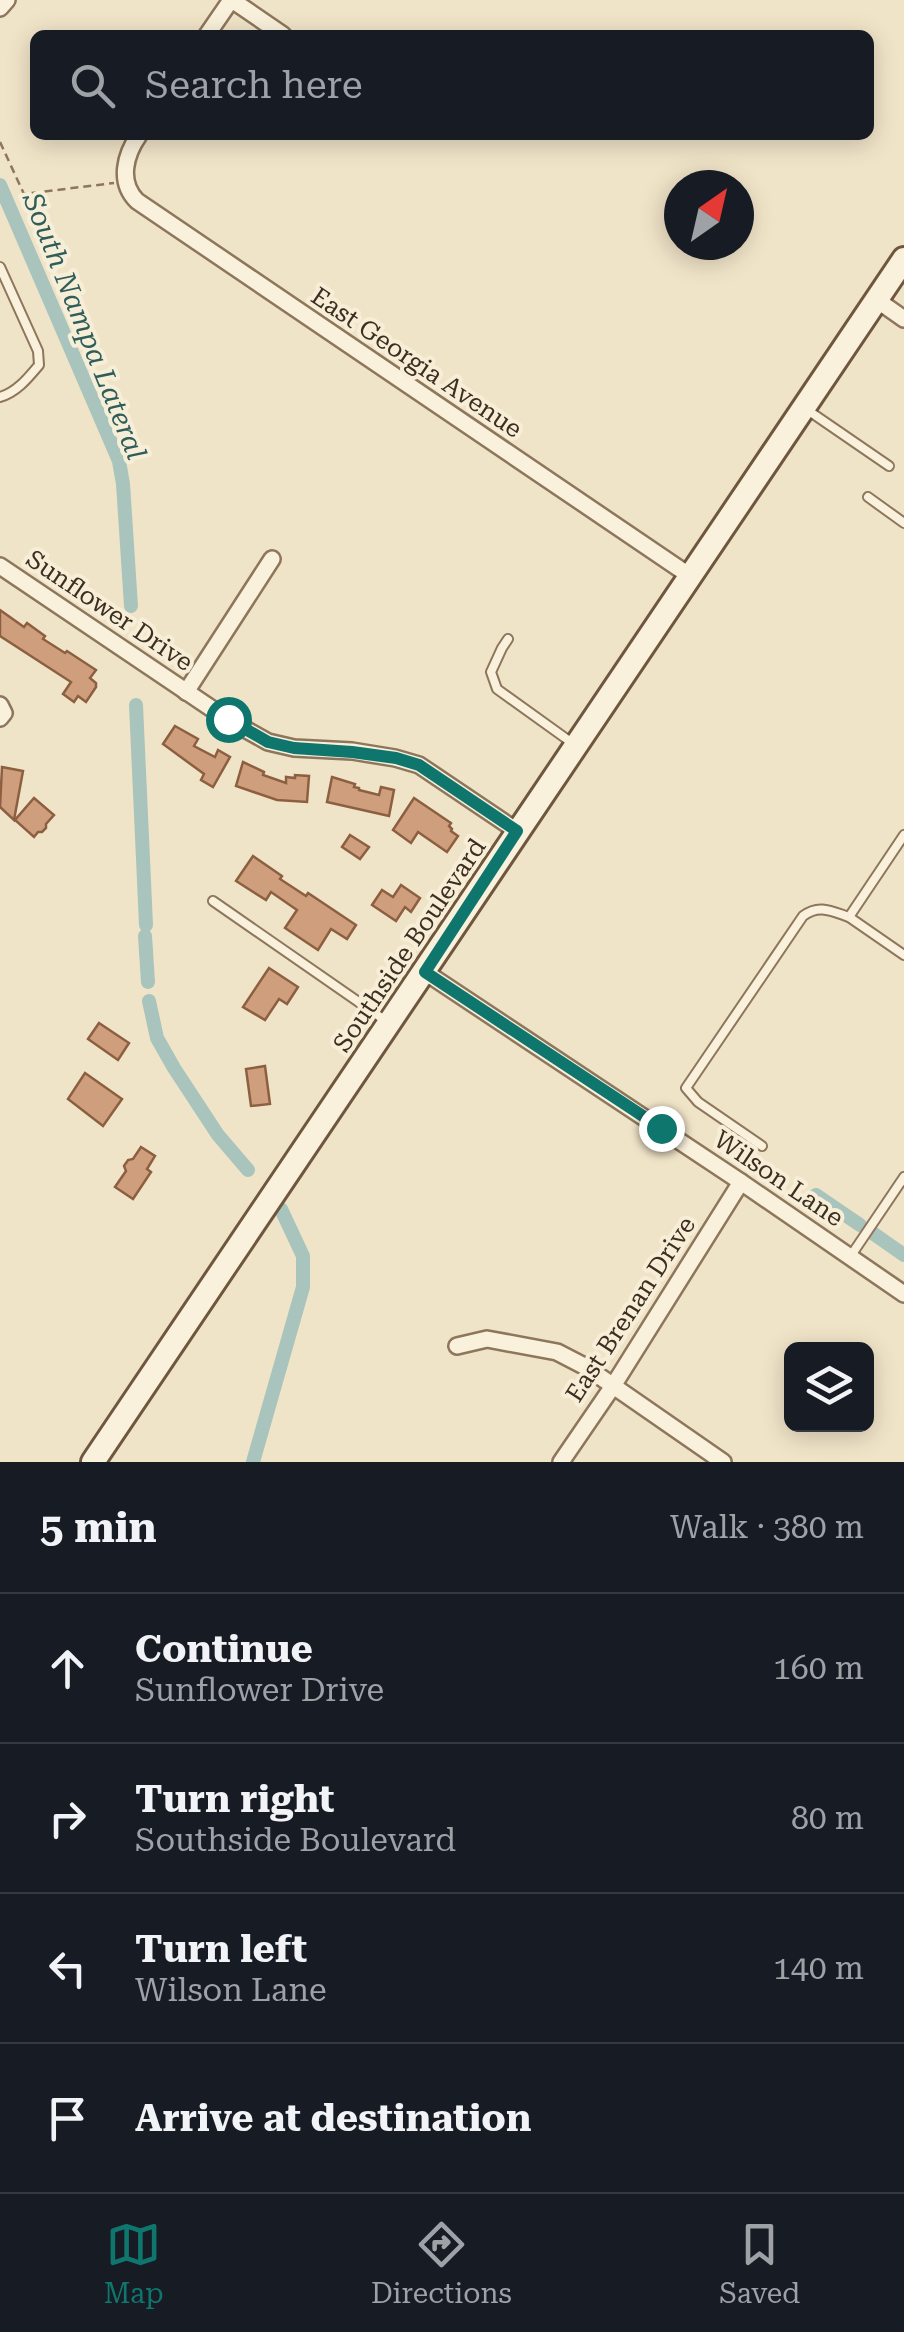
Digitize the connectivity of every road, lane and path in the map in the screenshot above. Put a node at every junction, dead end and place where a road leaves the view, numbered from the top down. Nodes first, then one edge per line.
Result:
1 (7, 0) edge
2 (231, 0) edge
3 (0, 8) edge
4 (211, 30) edge
5 (276, 30) edge
6 (136, 140) edge
7 (0, 142) edge
8 (125, 182) junction
9 (904, 259) edge
10 (0, 267) edge
11 (876, 300) junction
12 (904, 319) edge
13 (0, 397) edge
14 (804, 407) junction
15 (889, 466) dead end
16 (868, 498) dead end
17 (904, 523) edge
18 (272, 559) dead end
19 (0, 566) edge
20 (690, 576) junction
21 (508, 639) dead end
22 (186, 692) junction
23 (0, 705) edge
24 (0, 718) edge
25 (575, 745) junction
26 (517, 831) junction
27 (904, 835) edge
28 (213, 901) dead end
29 (849, 917) junction
30 (904, 955) edge
31 (425, 972) junction
32 (390, 1024) junction
33 (762, 1146) dead end
34 (904, 1177) edge
35 (741, 1182) junction
36 (850, 1257) junction
37 (904, 1294) edge
38 (456, 1346) dead end
39 (613, 1386) junction
40 (93, 1462) edge
41 (560, 1462) edge
42 (723, 1462) edge

1 - 3 street
2 - 4 street
2 - 5 street
6 - 8 street
7 - 8 path
8 - 20 street, East Georgia Avenue
9 - 11 main road, Southside Boulevard
10 - 13 lane
11 - 12 street
11 - 14 main road, Southside Boulevard
14 - 15 lane
14 - 20 main road, Southside Boulevard
16 - 17 lane
18 - 22 street
19 - 22 street, Sunflower Drive
20 - 25 main road, Southside Boulevard
21 - 25 lane
22 - 26 street, Sunflower Drive
23 - 24 street
25 - 26 main road, Southside Boulevard
26 - 31 main road, Southside Boulevard
27 - 29 lane
28 - 32 lane
29 - 30 lane
29 - 33 lane
31 - 32 main road, Southside Boulevard
31 - 35 street, Wilson Lane
32 - 40 main road, Southside Boulevard
34 - 36 lane
35 - 36 street, Wilson Lane
35 - 39 street, East Brenan Drive
36 - 37 street, Wilson Lane
38 - 39 street
39 - 41 street, East Brenan Drive
39 - 42 street

